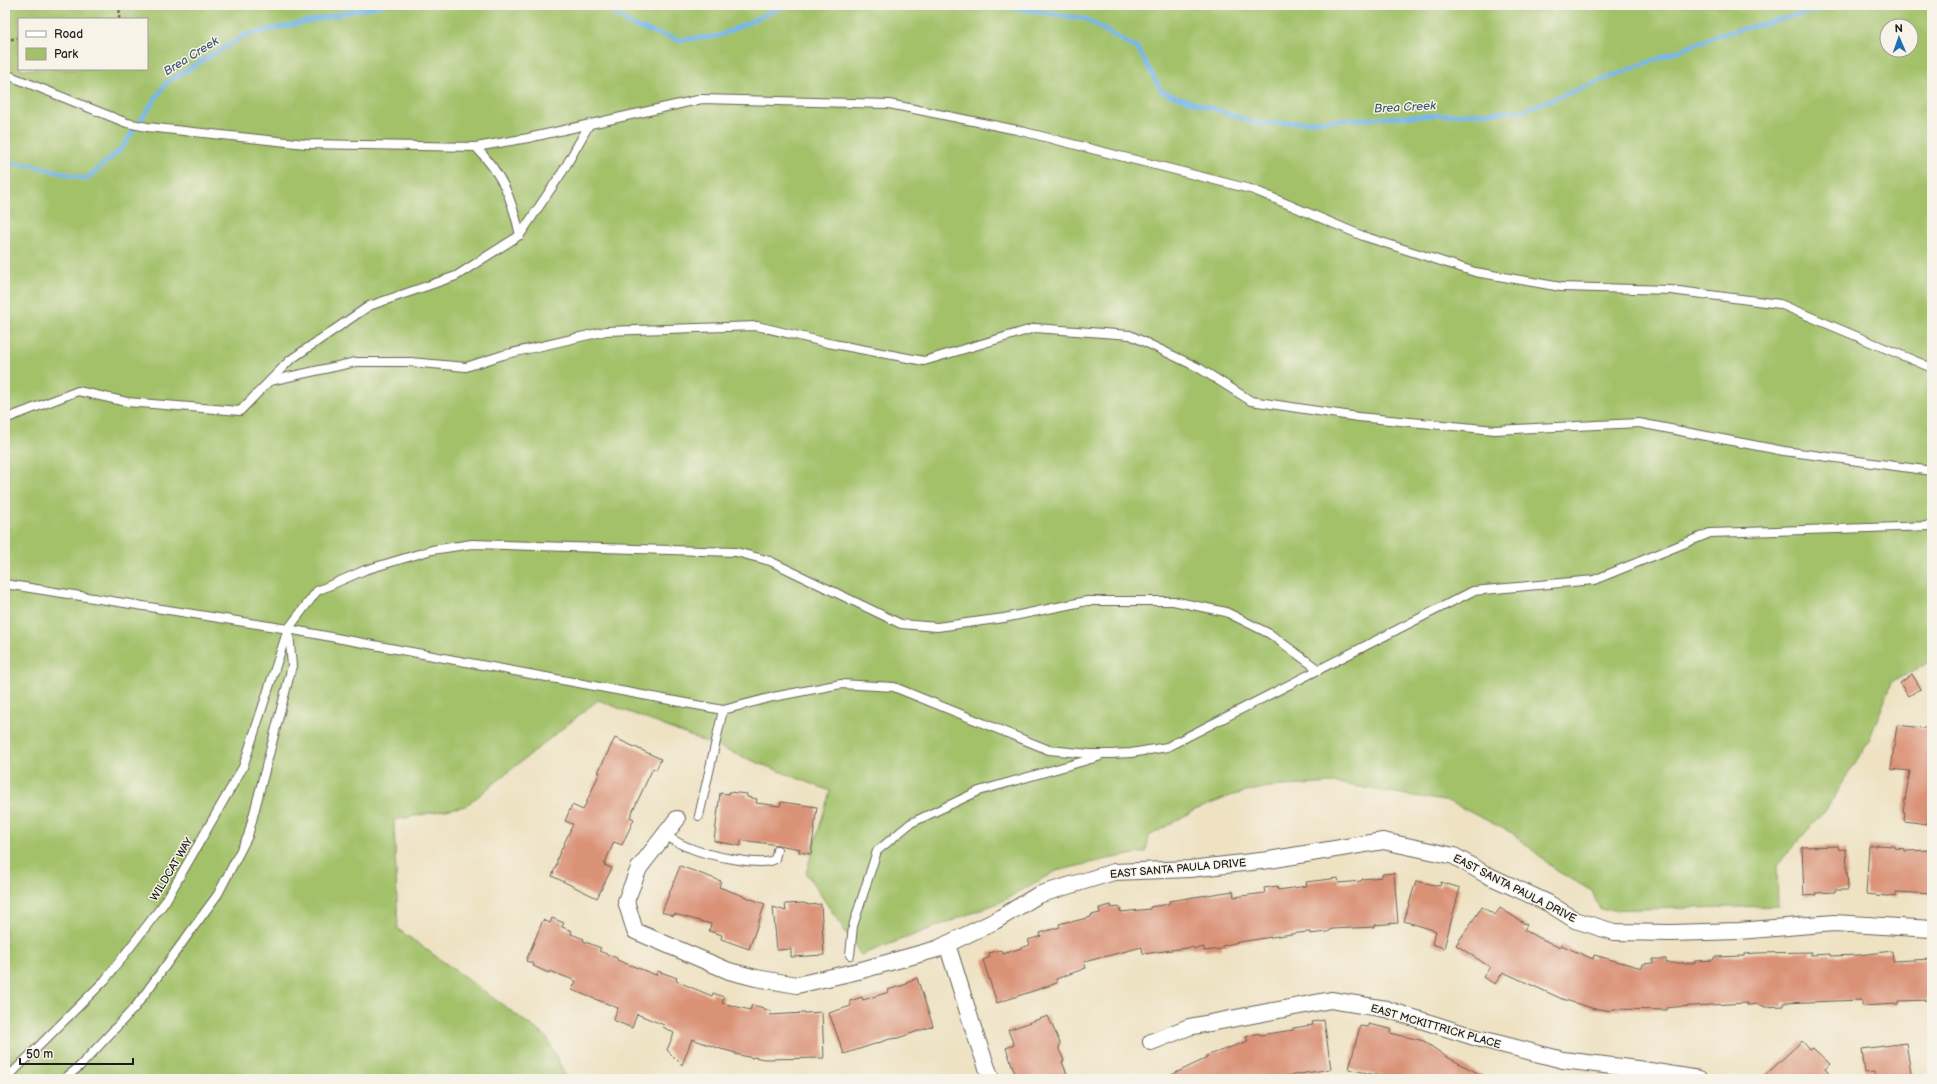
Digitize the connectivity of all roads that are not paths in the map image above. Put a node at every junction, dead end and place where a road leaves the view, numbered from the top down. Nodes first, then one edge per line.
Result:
1 (5, 74) edge
2 (589, 124) junction
3 (476, 147) junction
4 (520, 235) junction
5 (1932, 368) edge
6 (270, 381) junction
7 (5, 419) edge
8 (1932, 471) edge
9 (1932, 526) edge
10 (5, 584) edge
11 (288, 629) junction
12 (1319, 670) junction
13 (723, 710) junction
14 (1110, 754) junction
15 (700, 816) dead end
16 (677, 819) dead end
17 (664, 835) junction
18 (777, 850) dead end
19 (1932, 929) edge
20 (947, 944) junction
21 (850, 955) dead end
22 (1151, 1042) dead end
23 (6, 1079) edge
24 (64, 1079) edge
25 (991, 1079) edge
26 (1699, 1079) edge

1 - 3 lane
2 - 3 lane
2 - 4 lane
2 - 5 lane
3 - 4 lane
4 - 6 lane
6 - 7 lane
6 - 8 lane
9 - 12 lane
10 - 11 lane
11 - 12 lane, WILDCAT WAY
11 - 13 lane
11 - 23 lane, WILDCAT WAY
11 - 24 lane
12 - 14 lane
13 - 14 lane
13 - 15 lane
14 - 21 lane
16 - 17 street, EAST SANTA PAULA DRIVE
17 - 18 lane
17 - 20 street, EAST SANTA PAULA DRIVE
19 - 20 street, EAST SANTA PAULA DRIVE
20 - 25 street
22 - 26 street, EAST MCKITTRICK PLACE

